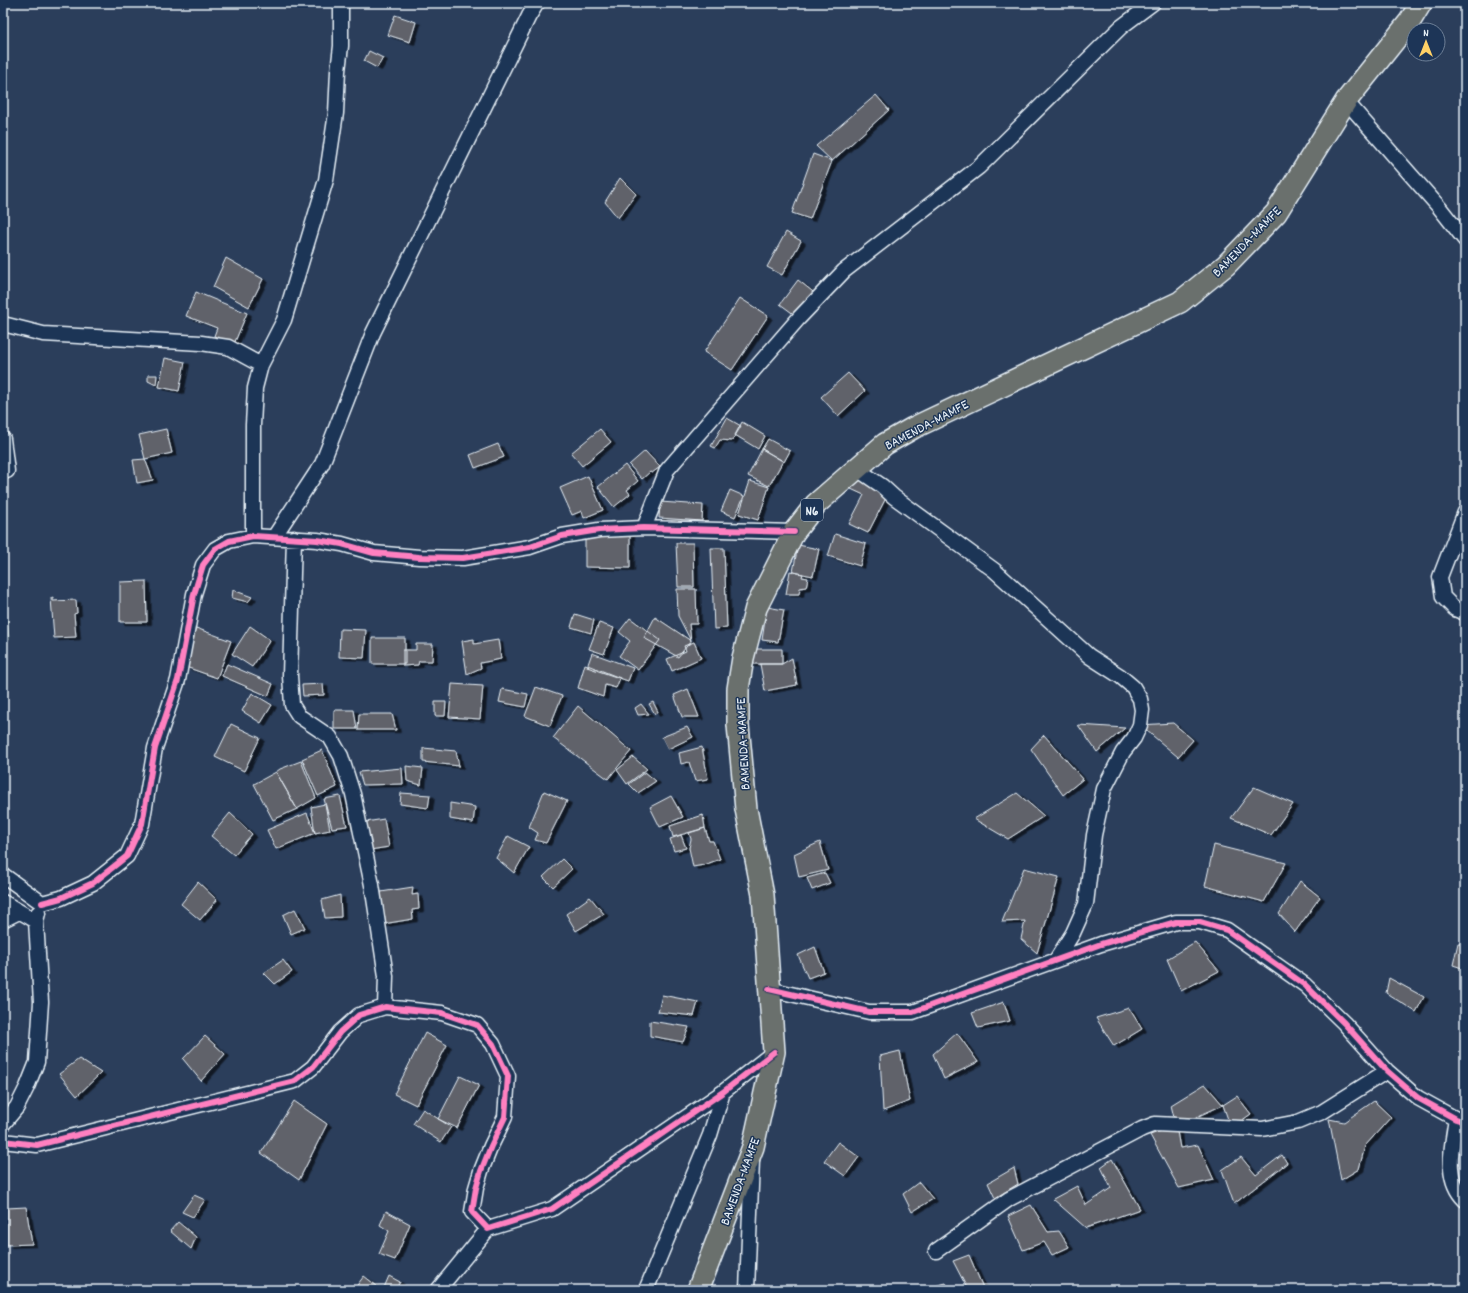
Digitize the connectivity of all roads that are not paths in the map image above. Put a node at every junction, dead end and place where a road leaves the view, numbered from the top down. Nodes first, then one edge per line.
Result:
1 (341, 3) edge
2 (537, 3) edge
3 (1153, 3) edge
4 (1421, 3) edge
5 (1411, 12) edge
6 (1346, 101) junction
7 (1465, 240) edge
8 (3, 324) edge
9 (261, 365) junction
10 (3, 439) edge
11 (857, 469) junction
12 (7, 471) dead end
13 (1465, 512) edge
14 (644, 528) junction
15 (794, 532) junction
16 (253, 536) junction
17 (274, 537) junction
18 (294, 538) junction
19 (1465, 613) edge
20 (3, 875) edge
21 (3, 902) edge
22 (42, 903) junction
23 (19, 912) junction
24 (3, 920) edge
25 (36, 921) junction
26 (1056, 960) junction
27 (769, 989) junction
28 (385, 1007) junction
29 (774, 1052) junction
30 (1387, 1071) junction
31 (723, 1092) junction
32 (1460, 1121) edge
33 (3, 1124) edge
34 (3, 1141) edge
35 (753, 1147) junction
36 (1465, 1200) edge
37 (488, 1229) junction
38 (936, 1251) dead end
39 (438, 1290) edge
40 (646, 1290) edge
41 (698, 1290) edge
42 (748, 1290) edge

1 - 9 street
2 - 17 street
3 - 14 street
4 - 5 highway, BAMENDA-MAMFE / N6
5 - 6 highway, BAMENDA-MAMFE / N6
6 - 7 street
6 - 11 highway, BAMENDA-MAMFE / N6
8 - 9 street
9 - 16 street
10 - 12 street
11 - 15 highway, BAMENDA-MAMFE / N6
11 - 26 street
13 - 19 street
14 - 15 street
14 - 18 street
15 - 27 highway, BAMENDA-MAMFE / N6
16 - 17 street
16 - 22 street
17 - 18 street
18 - 28 street
20 - 22 street
21 - 23 street
22 - 25 street
23 - 24 street
23 - 25 street
25 - 33 street
26 - 27 street
26 - 30 street
27 - 29 highway, BAMENDA-MAMFE / N6
28 - 34 street
28 - 37 street
29 - 31 street
29 - 35 highway, BAMENDA-MAMFE / N6
30 - 32 street
30 - 38 street
31 - 37 street
31 - 40 street
32 - 36 street
35 - 41 highway, BAMENDA-MAMFE / N6
35 - 42 street
37 - 39 street

